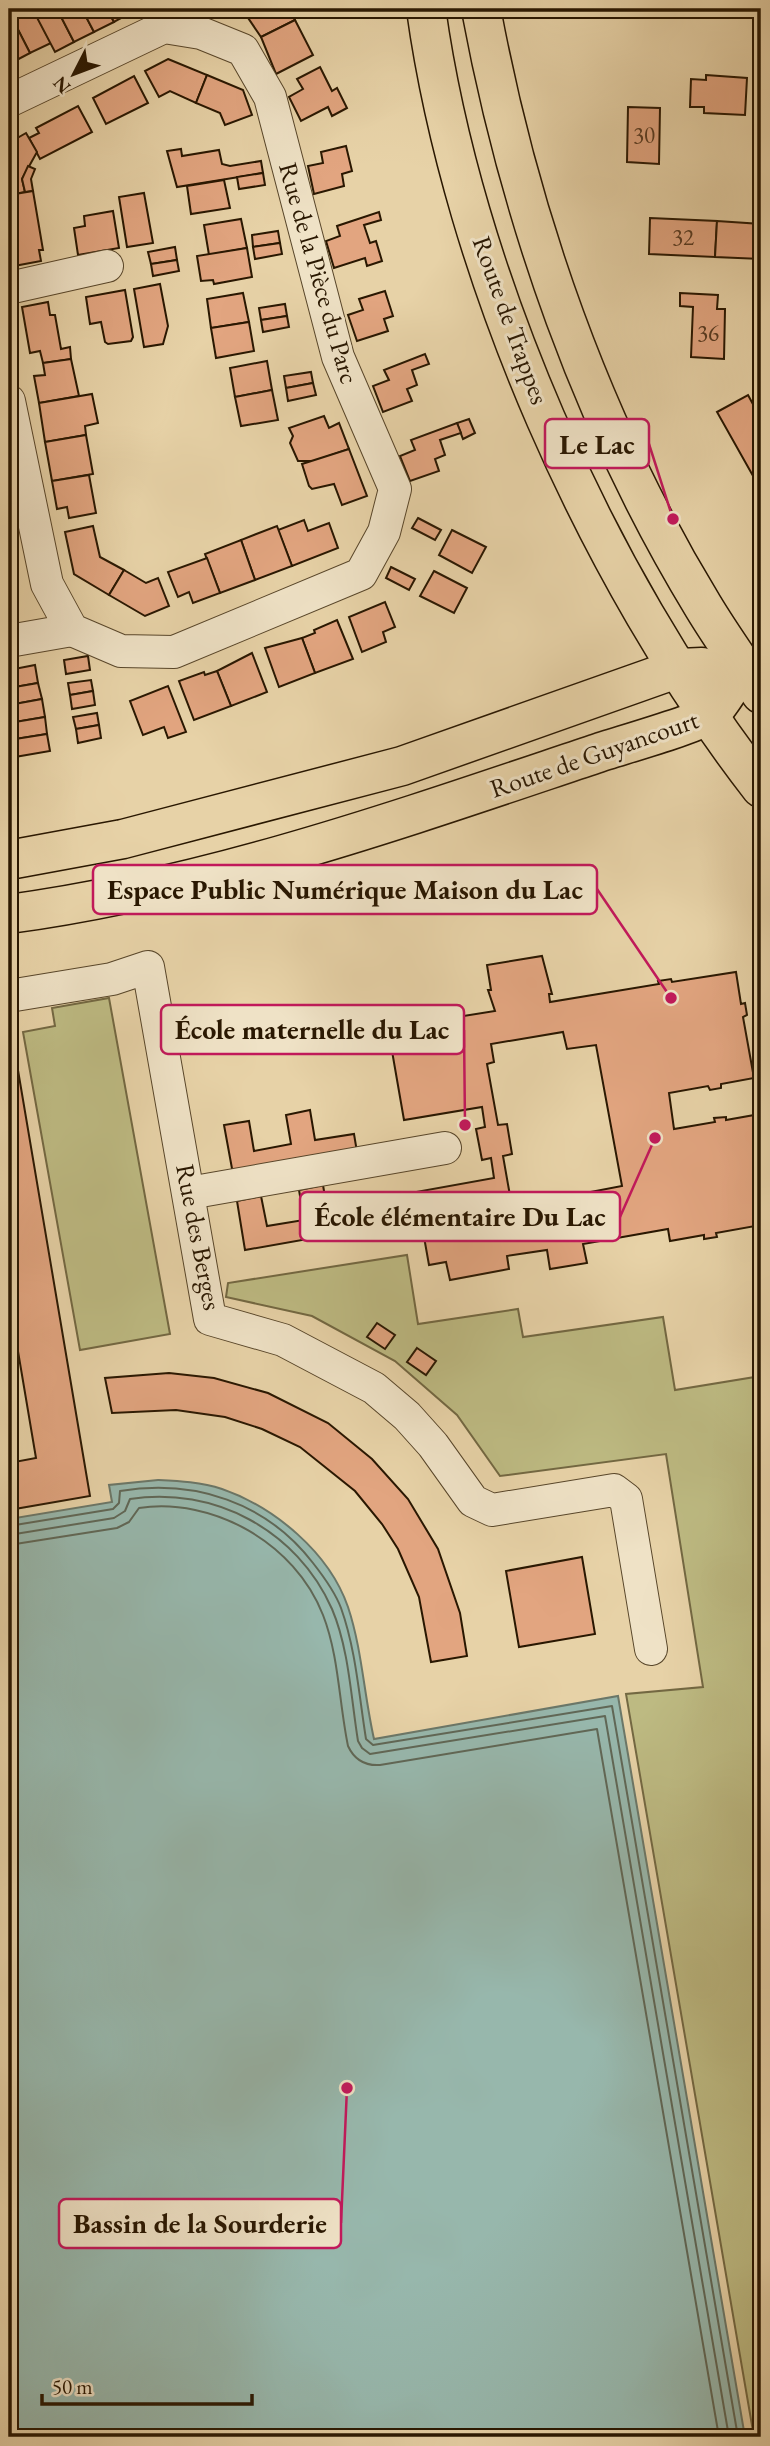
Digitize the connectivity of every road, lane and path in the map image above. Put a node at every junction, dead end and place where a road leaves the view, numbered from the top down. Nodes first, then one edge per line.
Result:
1 (426, 9) edge
2 (481, 9) edge
3 (188, 20) edge
4 (9, 101) edge
5 (107, 266) dead end
6 (9, 288) edge
7 (9, 401) edge
8 (72, 630) junction
9 (9, 641) edge
10 (679, 668) junction
11 (752, 680) edge
12 (709, 715) junction
13 (761, 788) edge
14 (9, 860) edge
15 (9, 914) edge
16 (9, 996) edge
17 (445, 1149) dead end
18 (189, 1193) junction
19 (652, 1649) dead end

1 - 10 main road, Route de Trappes
2 - 11 main road, Route de Trappes
3 - 4 street, Rue de la Pièce du Parc
3 - 8 street, Rue de la Pièce du Parc
5 - 6 street
7 - 8 street
8 - 9 street
10 - 11 main road, Route de Guyancourt
10 - 12 main road, Route de Trappes
10 - 14 main road, Route de Guyancourt
11 - 12 main road, Route de Guyancourt
12 - 13 main road, Route de Trappes
12 - 15 main road, Route de Guyancourt
16 - 18 street, Rue des Berges
17 - 18 street
18 - 19 street, Rue des Berges

